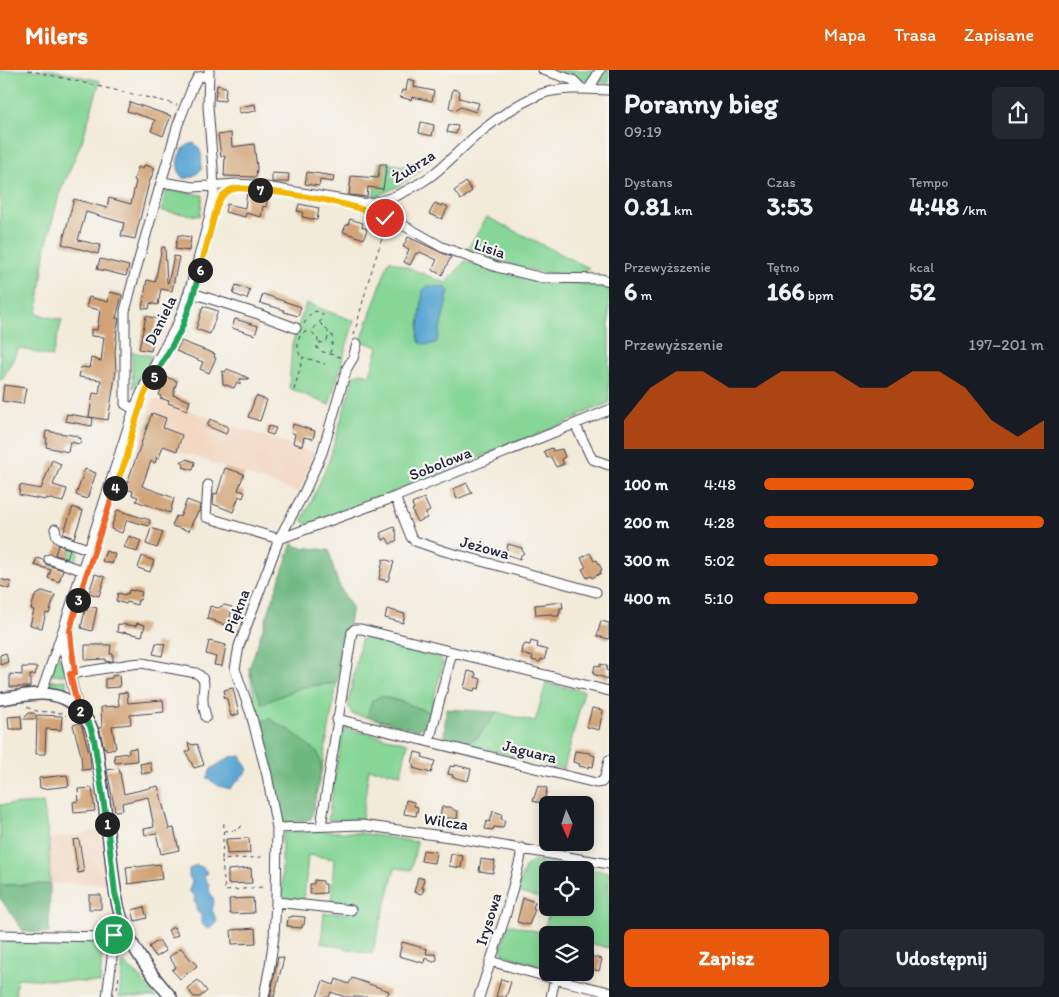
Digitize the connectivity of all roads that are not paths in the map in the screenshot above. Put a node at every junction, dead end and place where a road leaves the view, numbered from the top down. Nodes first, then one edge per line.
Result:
1 (543, 70) edge
2 (600, 70) edge
3 (208, 73) edge
4 (586, 89) junction
5 (609, 90) edge
6 (162, 182) junction
7 (214, 185) junction
8 (375, 203) junction
9 (609, 281) edge
10 (190, 292) junction
11 (296, 328) dead end
12 (354, 342) road end
13 (134, 409) junction
14 (609, 410) edge
15 (575, 424) junction
16 (609, 465) edge
17 (208, 485) dead end
18 (395, 497) junction
19 (55, 529) dead end
20 (279, 539) junction
21 (88, 549) junction
22 (49, 559) dead end
23 (81, 570) junction
24 (596, 592) dead end
25 (63, 630) junction
26 (452, 652) junction
27 (70, 674) junction
28 (609, 691) edge
29 (41, 694) junction
30 (0, 699) edge
31 (78, 708) junction
32 (206, 717) dead end
33 (338, 719) junction
34 (429, 742) junction
35 (609, 760) edge
36 (321, 826) junction
37 (278, 828) junction
38 (522, 848) junction
39 (609, 864) edge
40 (276, 902) junction
41 (351, 910) dead end
42 (124, 927) junction
43 (0, 935) edge
44 (114, 938) junction
45 (490, 961) junction
46 (539, 974) edge
47 (555, 981) edge
48 (580, 981) edge
49 (609, 992) edge
50 (106, 997) edge
51 (170, 997) edge
52 (264, 997) edge
53 (479, 997) edge
54 (551, 997) edge

1 - 4 street
2 - 4 street
3 - 6 street
3 - 7 street, Daniela
4 - 5 street, Żubrza
4 - 8 street, Żubrza
6 - 7 street, Żubrza
6 - 13 street
7 - 8 street, Żubrza
7 - 10 street, Daniela
8 - 9 street, Lisia
10 - 11 street
10 - 13 street, Daniela
12 - 20 street, Piękna
13 - 21 street, Daniela
14 - 15 street, Sobolowa
15 - 16 street
15 - 18 street, Sobolowa
17 - 20 street
18 - 20 street, Sobolowa
18 - 24 street, Jeżowa
19 - 21 street
20 - 37 street, Piękna
21 - 23 street, Daniela
22 - 23 street
23 - 25 street, Daniela
25 - 27 street, Daniela
25 - 29 street, Daniela
26 - 28 street
26 - 33 street
26 - 34 street
27 - 31 street, Daniela
27 - 32 street
29 - 30 main road
29 - 31 main road
31 - 42 main road
33 - 34 street, Jaguara
33 - 36 street
34 - 35 street, Jaguara
36 - 37 street, Wilcza
36 - 38 street, Wilcza
37 - 40 street, Piękna
38 - 39 street, Wilcza
38 - 45 street, Irysowa
40 - 41 street
40 - 52 street, Piękna
42 - 44 street
42 - 51 main road
43 - 44 street
44 - 50 street
45 - 46 street
45 - 53 street, Irysowa
47 - 54 street
48 - 49 street

